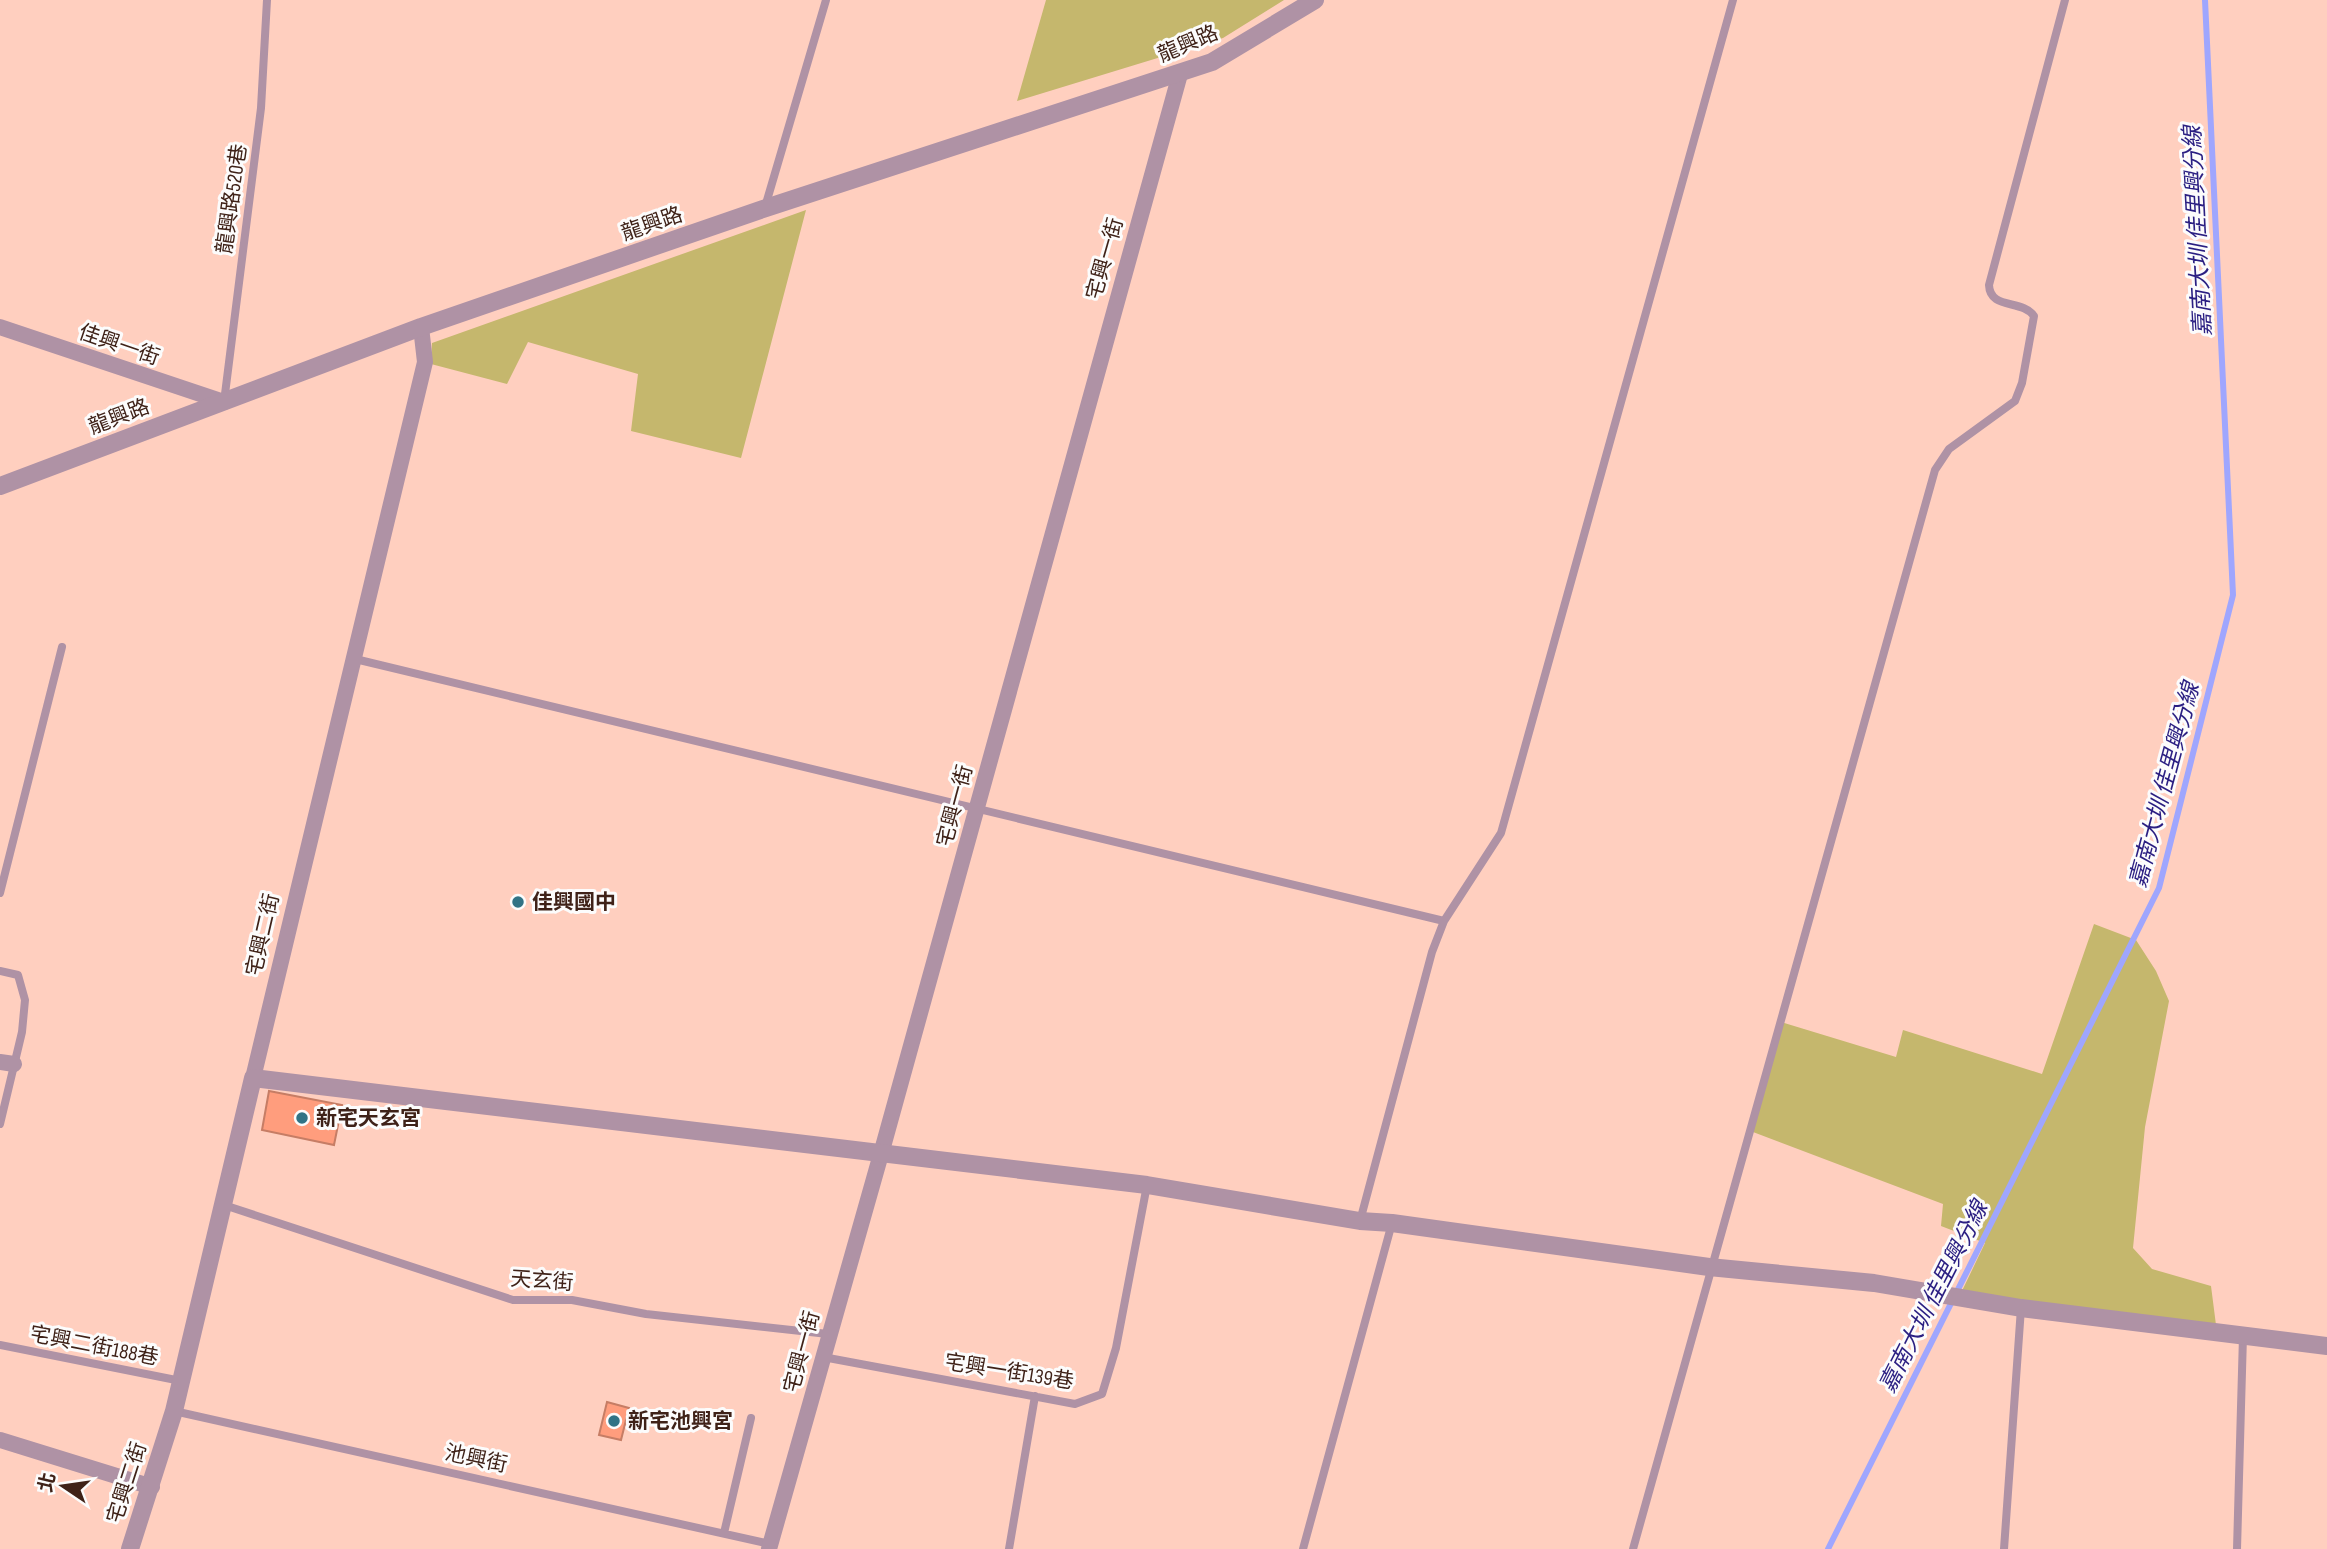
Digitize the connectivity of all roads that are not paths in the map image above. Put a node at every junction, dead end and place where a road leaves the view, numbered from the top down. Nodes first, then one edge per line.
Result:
1 (267, 0) edge
2 (826, 0) edge
3 (1315, 0) edge
4 (1733, 0) edge
5 (2065, 0) edge
6 (1180, 74) junction
7 (763, 209) junction
8 (0, 327) edge
9 (422, 327) junction
10 (224, 402) junction
11 (0, 486) edge
12 (62, 647) dead end
13 (351, 658) junction
14 (976, 808) junction
15 (0, 893) edge
16 (1444, 922) junction
17 (0, 971) edge
18 (7, 1063) edge
19 (253, 1078) junction
20 (0, 1124) edge
21 (881, 1154) junction
22 (1147, 1185) junction
23 (224, 1205) junction
24 (1360, 1221) junction
25 (1392, 1223) junction
26 (1709, 1267) junction
27 (2021, 1308) junction
28 (828, 1335) junction
29 (2243, 1336) junction
30 (0, 1345) edge
31 (2327, 1346) edge
32 (823, 1357) junction
33 (181, 1381) junction
34 (1035, 1396) junction
35 (174, 1411) junction
36 (751, 1418) dead end
37 (0, 1440) edge
38 (152, 1487) junction
39 (724, 1534) junction
40 (769, 1546) edge
41 (130, 1549) edge
42 (1009, 1549) edge
43 (1303, 1549) edge
44 (1633, 1549) edge
45 (2004, 1549) edge
46 (2237, 1549) edge

1 - 10 lane, 龍興路520巷
2 - 7 lane
3 - 6 street, 龍興路
4 - 16 lane
5 - 26 lane
6 - 7 street, 龍興路
6 - 14 street, 宅興一街
7 - 9 street, 龍興路
8 - 10 street, 佳興一街
9 - 10 street, 龍興路
9 - 13 street, 宅興二街
10 - 11 street, 龍興路
12 - 15 lane
13 - 14 lane
13 - 19 street, 宅興二街
14 - 16 lane
14 - 21 street, 宅興一街
16 - 24 lane
17 - 18 lane
18 - 20 lane
19 - 21 street
19 - 23 street, 宅興二街
21 - 22 street
21 - 28 street, 宅興一街
22 - 24 street
22 - 34 lane, 宅興一街139巷
23 - 28 lane, 天玄街
23 - 33 street, 宅興二街
24 - 25 street
25 - 26 street
25 - 43 lane
26 - 27 street
26 - 44 lane
27 - 29 street
27 - 45 lane
28 - 32 street, 宅興一街
29 - 31 street
29 - 46 lane
30 - 33 lane, 宅興二街188巷
32 - 34 lane, 宅興一街139巷
32 - 40 street, 宅興一街
33 - 35 street, 宅興二街
34 - 42 lane
35 - 38 street, 宅興二街
35 - 39 lane, 池興街
36 - 39 lane
37 - 38 street
38 - 41 street, 宅興二街
39 - 40 lane, 池興街

